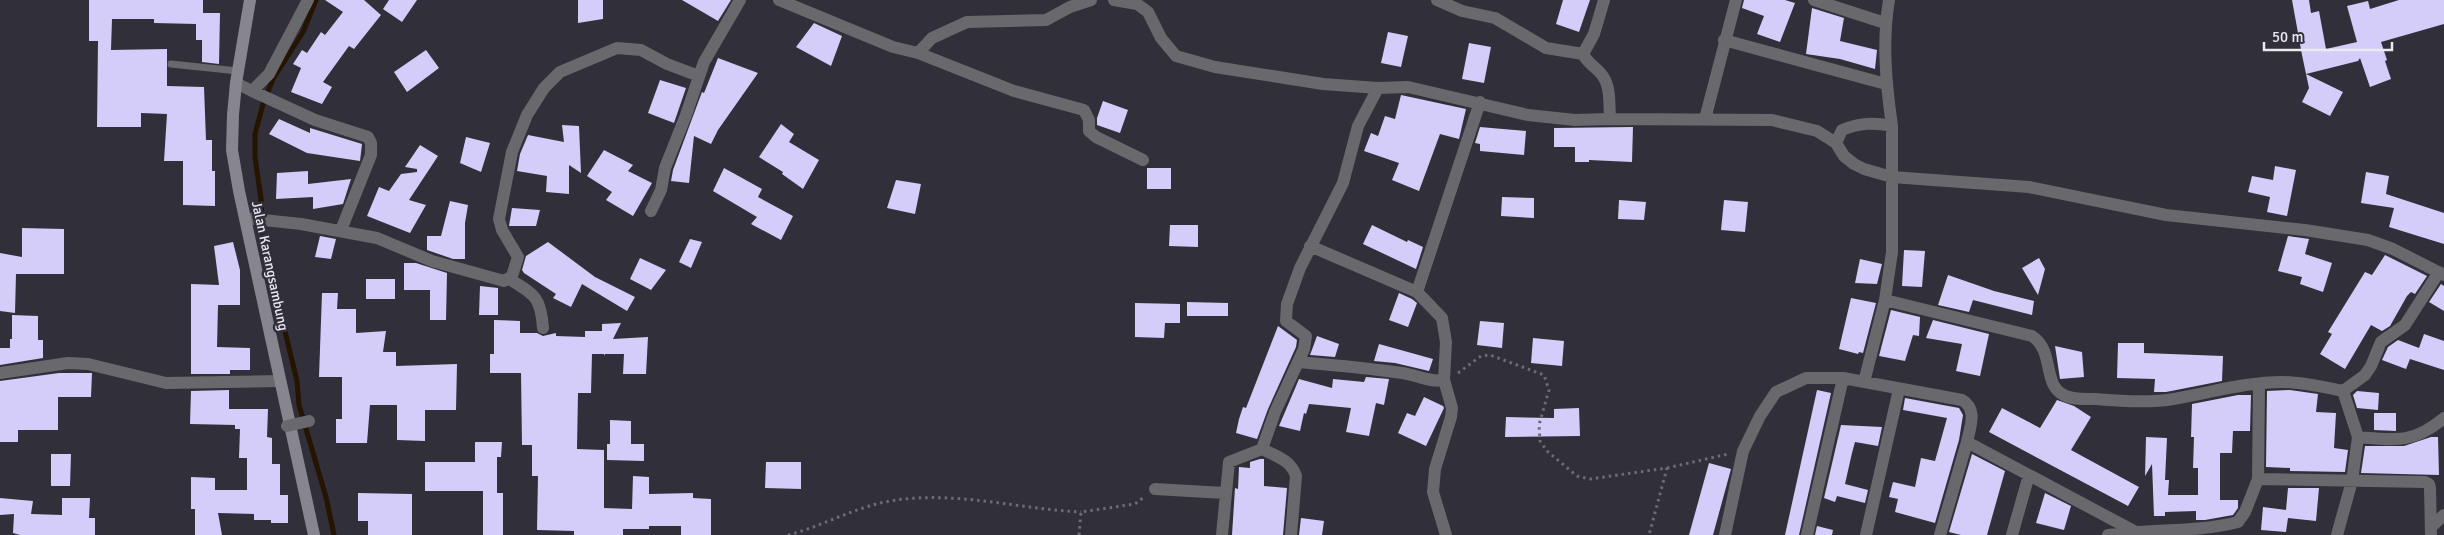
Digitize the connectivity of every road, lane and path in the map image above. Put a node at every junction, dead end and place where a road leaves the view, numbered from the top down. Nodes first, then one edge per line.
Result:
1 (250, 0) edge
2 (308, 0) edge
3 (740, 0) edge
4 (779, 0) edge
5 (1091, 0) edge
6 (1114, 0) edge
7 (1437, 0) edge
8 (1604, 0) edge
9 (1736, 0) edge
10 (1814, 0) edge
11 (1889, 0) edge
12 (1885, 23) junction
13 (1724, 40) junction
14 (918, 53) junction
15 (1583, 54) junction
16 (171, 64) dead end
17 (699, 76) junction
18 (237, 77) junction
19 (1886, 84) junction
20 (1378, 88) junction
21 (255, 92) junction
22 (1480, 102) junction
23 (1610, 119) junction
24 (1705, 119) junction
25 (1892, 126) junction
26 (1836, 143) junction
27 (1143, 160) dead end
28 (1892, 177) junction
29 (651, 211) dead end
30 (247, 218) junction
31 (341, 230) junction
32 (1310, 246) junction
33 (2442, 274) edge
34 (509, 279) junction
35 (1417, 292) junction
36 (1885, 300) junction
37 (543, 328) dead end
38 (1298, 362) junction
39 (0, 373) edge
40 (1844, 378) junction
41 (1444, 380) junction
42 (280, 381) junction
43 (1864, 382) junction
44 (2259, 384) junction
45 (1899, 389) junction
46 (2343, 391) junction
47 (2444, 418) edge
48 (309, 422) dead end
49 (289, 427) junction
50 (2358, 437) junction
51 (1967, 442) junction
52 (1262, 448) junction
53 (1743, 451) junction
54 (1667, 468) junction
55 (2029, 475) junction
56 (2258, 479) junction
57 (2352, 481) junction
58 (1155, 489) joint
59 (1224, 493) junction
60 (1081, 512) junction
61 (2444, 515) edge
62 (2134, 531) junction
63 (2431, 531) edge
64 (314, 535) edge
65 (788, 535) edge
66 (1079, 535) edge
67 (1222, 535) edge
68 (1291, 535) edge
69 (1446, 535) edge
70 (1649, 535) edge
71 (1725, 535) edge
72 (1807, 535) edge
73 (1866, 535) edge
74 (1940, 535) edge
75 (2012, 535) edge
76 (2108, 535) edge
77 (2337, 535) edge

1 - 18 main road, Jalan Karangsambung
2 - 21 street
3 - 17 street
4 - 14 street
5 - 14 street
6 - 20 street
7 - 15 street
8 - 15 street
9 - 13 street
10 - 12 street
11 - 12 street
12 - 19 street
13 - 19 street
13 - 24 street
14 - 27 street
15 - 23 street
16 - 18 lane
17 - 29 street
17 - 34 street
18 - 21 street
18 - 30 main road, Jalan Karangsambung
19 - 25 street
20 - 22 street
20 - 32 street
21 - 31 street
22 - 23 street
22 - 35 street
23 - 24 street
24 - 26 street
25 - 26 street
25 - 28 street
26 - 28 street
28 - 33 street
28 - 36 street
30 - 31 street
30 - 42 main road, Jalan Karangsambung
31 - 34 street
32 - 35 street
32 - 38 street
33 - 46 street
34 - 37 street
35 - 41 street
36 - 43 street
36 - 44 street
38 - 41 street
38 - 52 street
39 - 42 street
40 - 43 street
40 - 53 street
40 - 72 street
41 - 54 path
41 - 69 street
42 - 49 main road, Jalan Karangsambung
43 - 45 street
44 - 46 street
44 - 56 street
45 - 51 street
45 - 73 street
46 - 50 street
47 - 50 street
48 - 49 street, bridge
49 - 64 main road, Jalan Karangsambung
50 - 57 street
51 - 55 street
51 - 74 street
52 - 59 street
52 - 68 street
53 - 54 path
53 - 71 street
54 - 70 path
55 - 62 street
55 - 75 street
56 - 57 street
56 - 62 street
57 - 63 street
57 - 77 street
58 - 59 street
58 - 60 path
59 - 67 street
60 - 65 path
60 - 66 path
61 - 63 street
62 - 76 street

